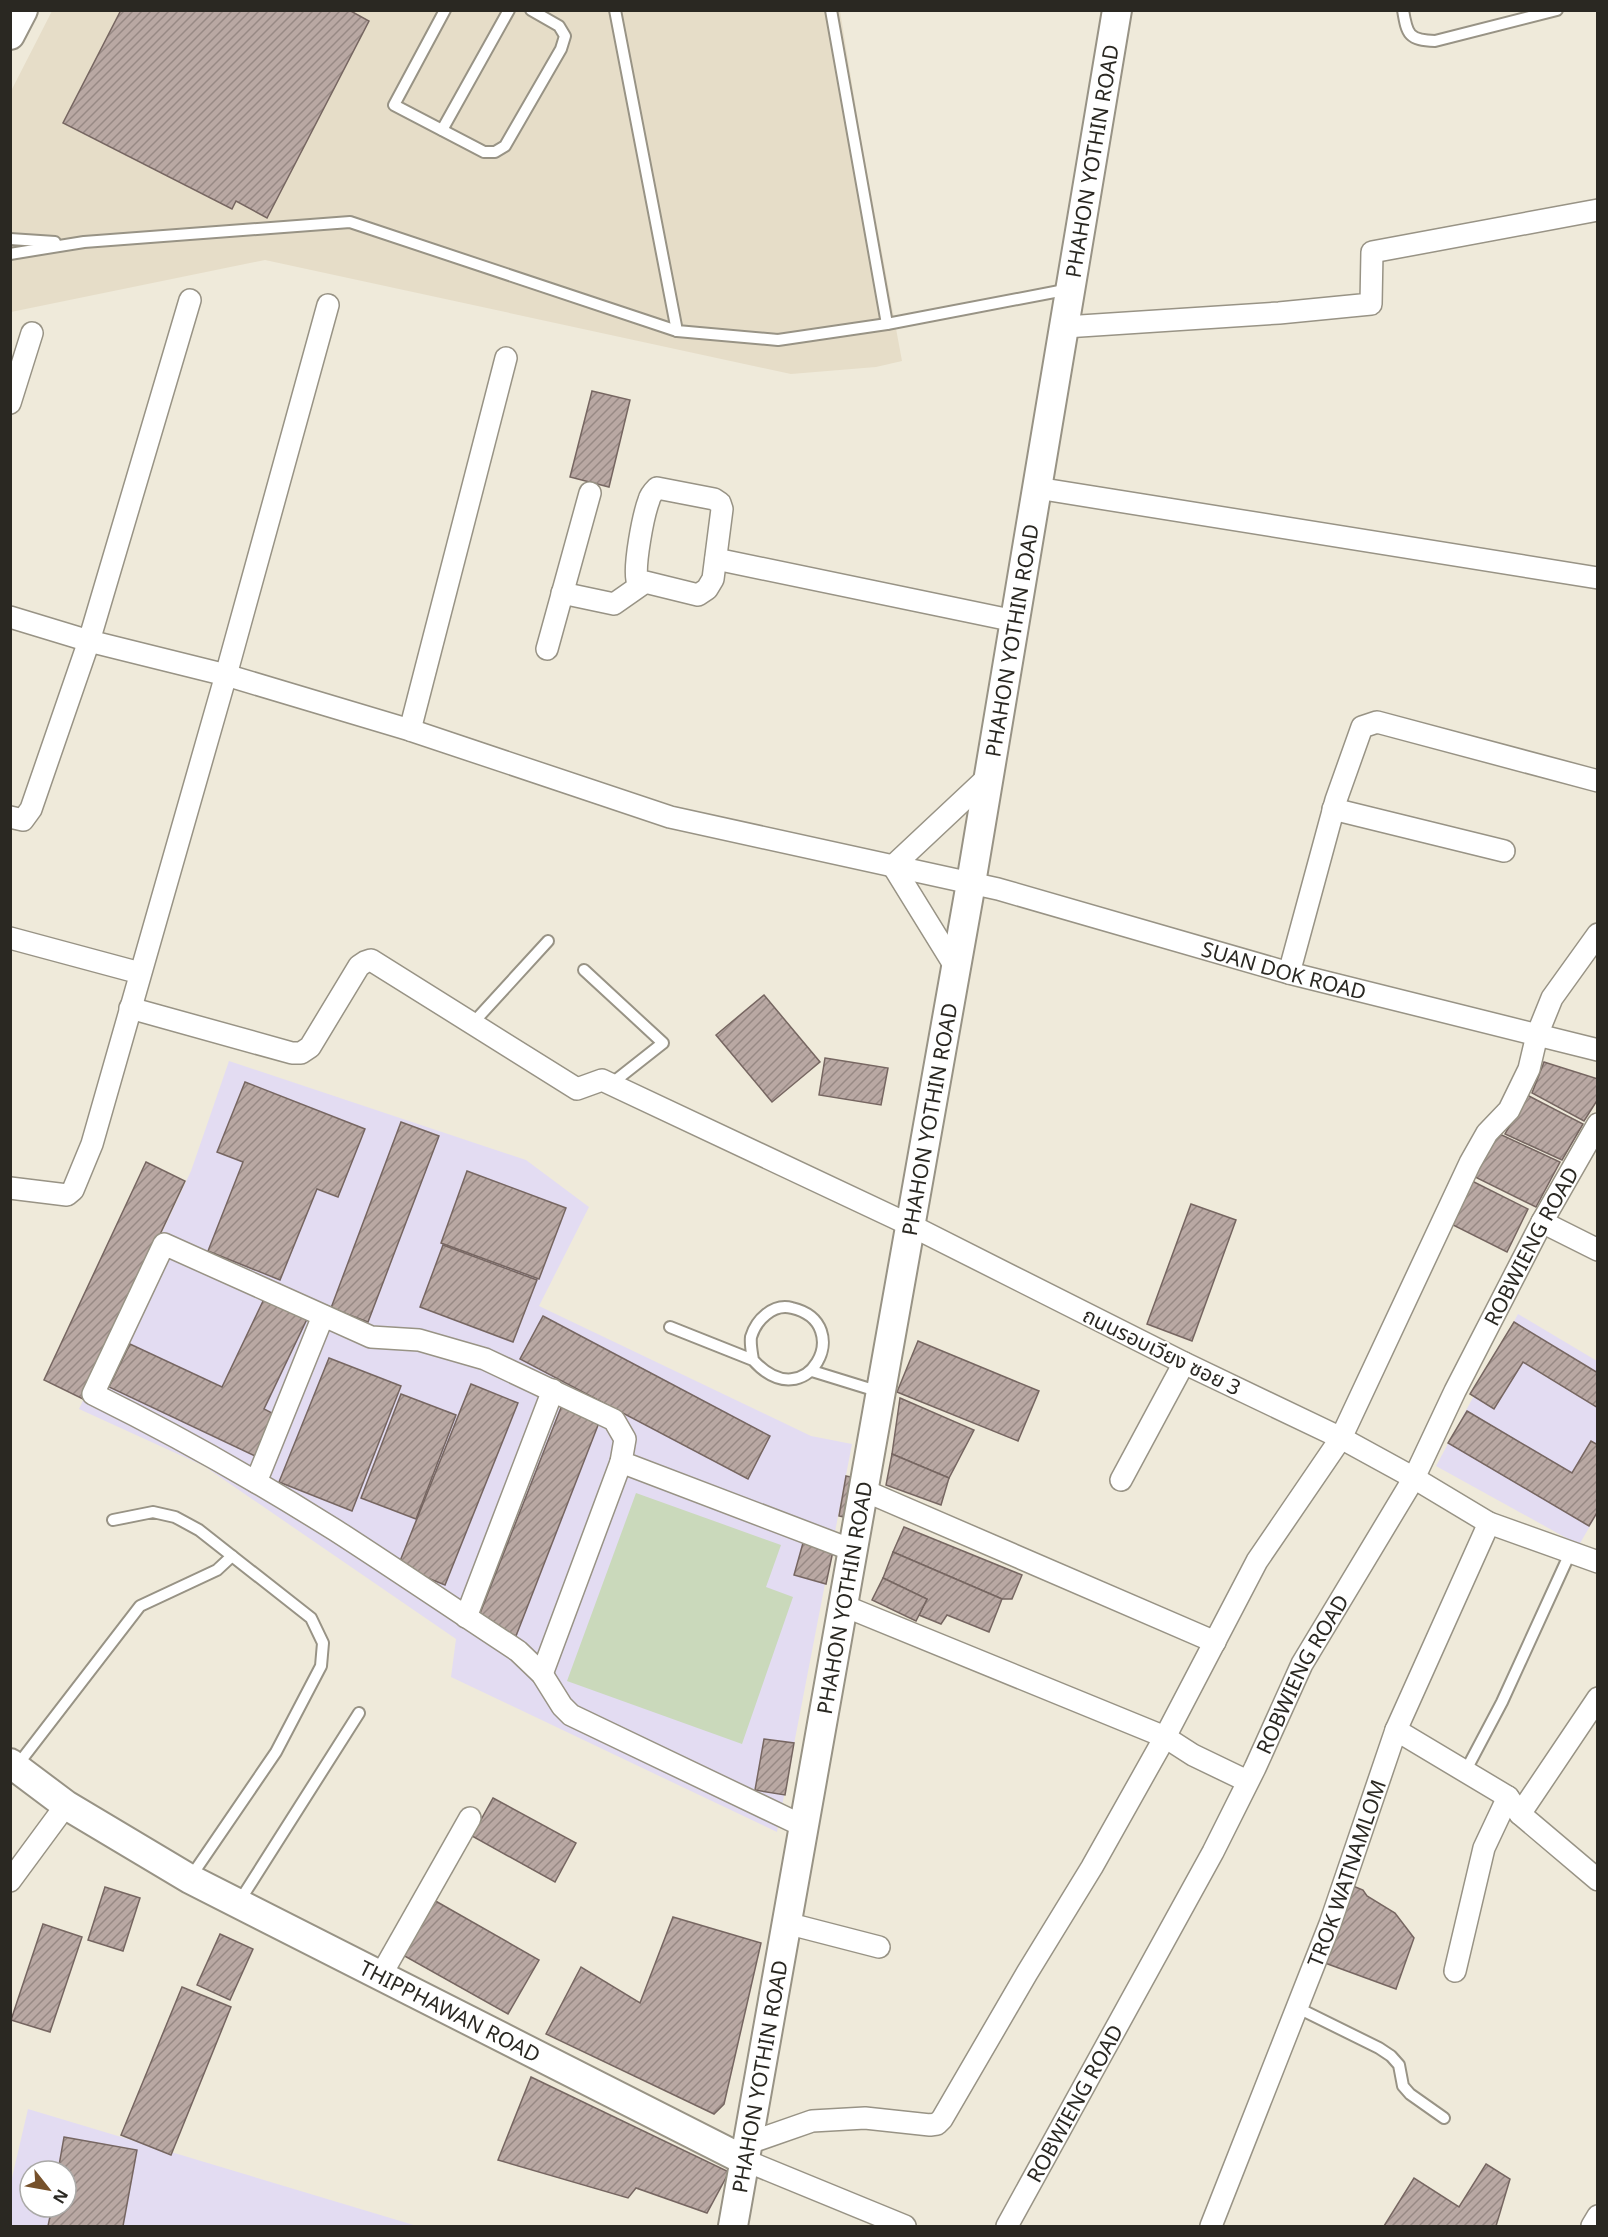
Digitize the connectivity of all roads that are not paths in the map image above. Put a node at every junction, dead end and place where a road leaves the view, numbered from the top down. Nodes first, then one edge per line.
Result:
1 (23, 10) edge
2 (445, 10) edge
3 (509, 10) edge
4 (531, 10) edge
5 (615, 10) edge
6 (831, 10) edge
7 (1117, 10) edge
8 (1403, 10) edge
9 (1557, 10) edge
10 (10, 35) edge
11 (442, 130) junction
12 (1598, 210) edge
13 (10, 239) edge
14 (84, 242) junction
15 (10, 254) edge
16 (1070, 289) junction
17 (190, 300) dead end
18 (328, 305) dead end
19 (887, 324) junction
20 (1065, 327) junction
21 (677, 331) junction
22 (32, 333) dead end
23 (506, 357) dead end
24 (10, 403) edge
25 (1037, 488) junction
26 (590, 493) dead end
27 (716, 559) junction
28 (1598, 578) edge
29 (644, 583) junction
30 (562, 593) junction
31 (10, 617) edge
32 (1015, 621) junction
33 (89, 641) junction
34 (547, 649) dead end
35 (226, 675) junction
36 (410, 730) junction
37 (989, 776) junction
38 (1598, 781) edge
39 (1333, 809) junction
40 (10, 817) edge
41 (1504, 851) dead end
42 (893, 866) junction
43 (971, 883) junction
44 (1598, 934) edge
45 (10, 938) edge
46 (548, 941) dead end
47 (956, 968) junction
48 (584, 970) dead end
49 (140, 973) junction
50 (1289, 973) junction
51 (130, 1008) junction
52 (473, 1023) junction
53 (1537, 1035) junction
54 (1598, 1050) edge
55 (611, 1084) junction
56 (1598, 1124) edge
57 (10, 1188) edge
58 (1542, 1222) junction
59 (910, 1225) junction
60 (1598, 1250) edge
61 (323, 1316) junction
62 (670, 1327) dead end
63 (753, 1360) junction
64 (1184, 1363) junction
65 (812, 1371) junction
66 (553, 1390) junction
67 (880, 1392) junction
68 (1341, 1438) junction
69 (621, 1462) junction
70 (1414, 1478) junction
71 (1121, 1480) dead end
72 (256, 1482) junction
73 (863, 1490) junction
74 (113, 1520) dead end
75 (1489, 1523) junction
76 (852, 1550) junction
77 (232, 1557) junction
78 (1566, 1562) dead end
79 (1598, 1562) edge
80 (842, 1605) junction
81 (466, 1617) junction
82 (1215, 1642) junction
83 (542, 1674) junction
84 (1598, 1698) edge
85 (359, 1713) dead end
86 (1396, 1730) junction
87 (1165, 1737) junction
88 (13, 1765) edge
89 (1465, 1772) junction
90 (1248, 1781) junction
91 (66, 1805) junction
92 (1514, 1806) junction
93 (470, 1818) dead end
94 (803, 1826) junction
95 (190, 1879) junction
96 (1598, 1880) edge
97 (10, 1881) edge
98 (238, 1904) junction
99 (786, 1923) junction
100 (879, 1947) dead end
101 (1455, 1971) dead end
102 (381, 1975) junction
103 (1296, 2007) junction
104 (1444, 2118) dead end
105 (745, 2152) junction
106 (1598, 2216) edge
107 (733, 2226) edge
108 (905, 2226) edge
109 (1007, 2226) edge
110 (1211, 2226) edge
111 (1592, 2226) edge

1 - 10 main road
2 - 11 lane
3 - 11 lane
4 - 11 lane
5 - 21 lane
6 - 19 lane
7 - 16 main road, PHAHON YOTHIN ROAD
8 - 9 lane
12 - 20 street
13 - 14 lane
14 - 15 lane
14 - 21 lane
16 - 19 lane
16 - 20 main road, PHAHON YOTHIN ROAD
17 - 33 street
18 - 35 street
19 - 21 lane
20 - 25 main road, PHAHON YOTHIN ROAD
22 - 24 street
23 - 36 street
25 - 28 street
25 - 32 main road, PHAHON YOTHIN ROAD
26 - 30 street
27 - 29 street
27 - 29 street
27 - 32 street
29 - 30 street
30 - 34 street
31 - 33 street, SUAN DOK ROAD
32 - 37 main road, PHAHON YOTHIN ROAD
33 - 35 street, SUAN DOK ROAD
33 - 40 street
35 - 36 street, SUAN DOK ROAD
35 - 49 street
36 - 42 street, SUAN DOK ROAD
37 - 42 street
37 - 43 main road, PHAHON YOTHIN ROAD
38 - 39 street
39 - 41 street
39 - 50 street
42 - 43 street, SUAN DOK ROAD
42 - 47 street
43 - 47 main road, PHAHON YOTHIN ROAD
43 - 50 street, SUAN DOK ROAD
44 - 53 street
45 - 49 street
46 - 52 lane
47 - 59 main road, PHAHON YOTHIN ROAD
48 - 55 lane
49 - 51 street
50 - 53 street, SUAN DOK ROAD
51 - 52 street
51 - 57 street
52 - 55 street
53 - 54 street, SUAN DOK ROAD
53 - 68 street
55 - 59 street, ถนนรอบเวียง ซอย 3
56 - 58 street, ROBWIENG ROAD
58 - 60 street
58 - 70 street, ROBWIENG ROAD
59 - 64 street, ถนนรอบเวียง ซอย 3
59 - 67 main road, PHAHON YOTHIN ROAD
61 - 66 street
61 - 72 street
61 - 72 street
62 - 63 lane
63 - 65 lane
63 - 65 lane
64 - 68 street, ถนนรอบเวียง ซอย 3
64 - 71 street
65 - 67 lane
66 - 69 street
66 - 81 street
67 - 73 main road, PHAHON YOTHIN ROAD
68 - 70 street, ถนนรอบเวียง ซอย 3
68 - 82 street
69 - 76 street
69 - 83 street
70 - 75 street, ถนนรอบเวียง ซอย 3
70 - 90 street, ROBWIENG ROAD
72 - 81 street
73 - 76 main road, PHAHON YOTHIN ROAD
73 - 82 street
74 - 77 lane
75 - 79 street, ถนนรอบเวียง ซอย 3
75 - 86 street, TROK WATNAMLOM
76 - 80 main road, PHAHON YOTHIN ROAD
77 - 88 lane
77 - 95 lane
78 - 89 lane
80 - 87 street
80 - 94 main road, PHAHON YOTHIN ROAD
81 - 83 street
82 - 87 street
83 - 94 street
84 - 92 street
85 - 98 lane
86 - 89 street
86 - 103 street, TROK WATNAMLOM
87 - 90 street
87 - 105 street
88 - 91 main road, THIPPHAWAN ROAD
89 - 92 street
90 - 109 street, ROBWIENG ROAD
91 - 95 main road, THIPPHAWAN ROAD
91 - 97 street
92 - 96 street
92 - 101 street
93 - 102 street
94 - 99 main road, PHAHON YOTHIN ROAD
95 - 98 main road, THIPPHAWAN ROAD
98 - 102 main road, THIPPHAWAN ROAD
99 - 100 street
99 - 105 main road, PHAHON YOTHIN ROAD
102 - 105 main road, THIPPHAWAN ROAD
103 - 104 lane
103 - 110 street, TROK WATNAMLOM
105 - 107 main road, PHAHON YOTHIN ROAD
105 - 108 street, THIPPHAWAN ROAD
106 - 111 street

